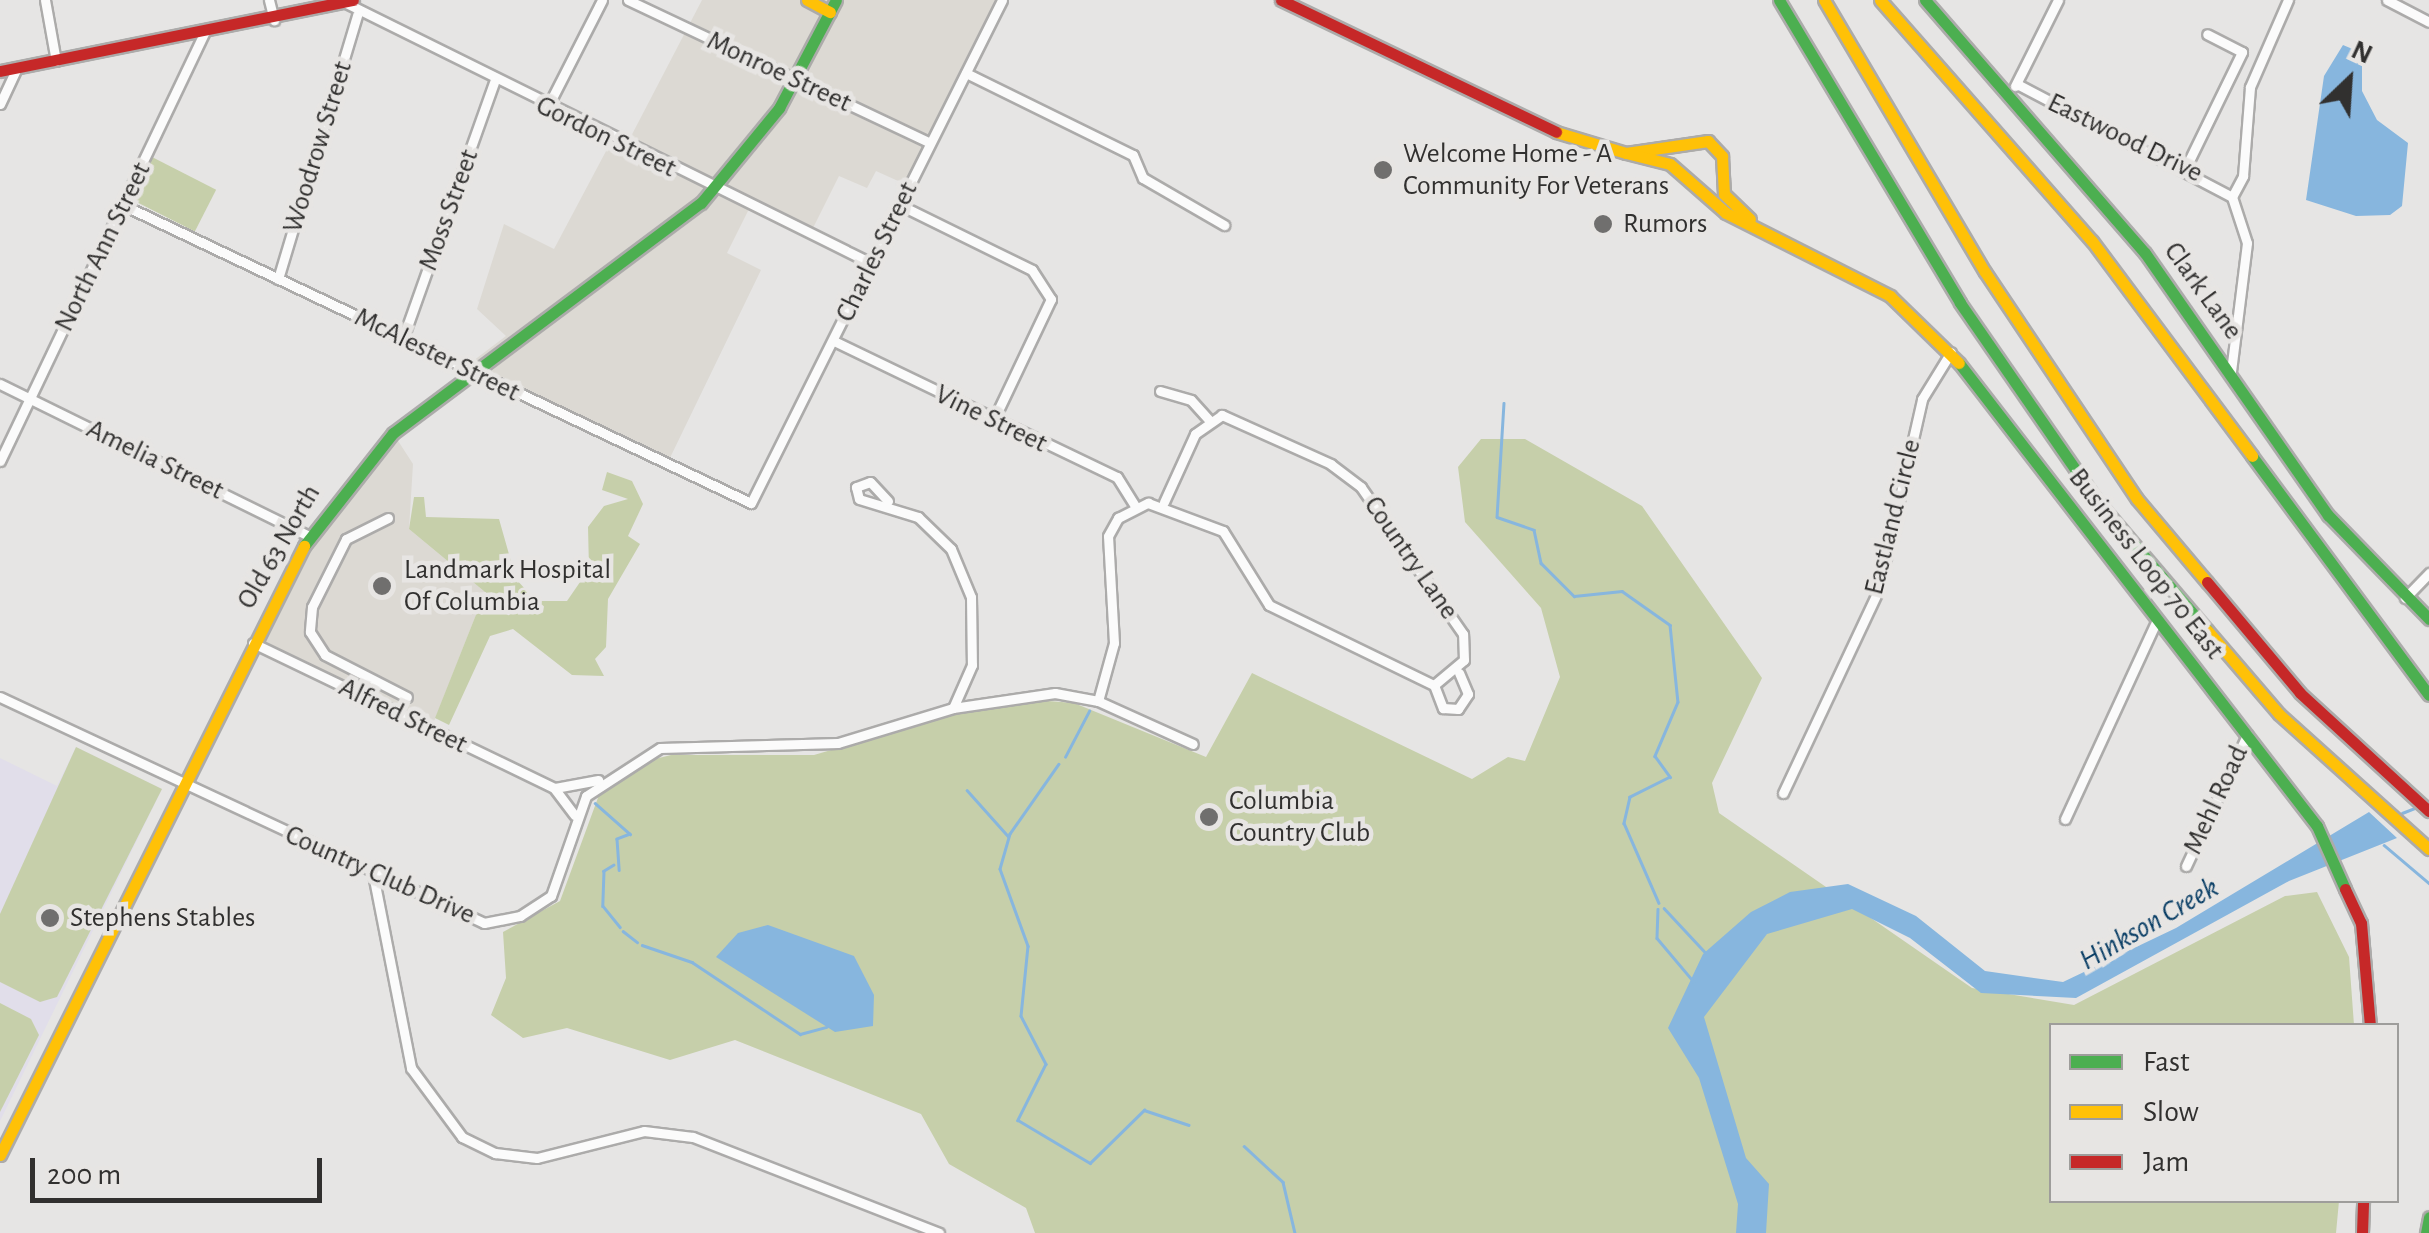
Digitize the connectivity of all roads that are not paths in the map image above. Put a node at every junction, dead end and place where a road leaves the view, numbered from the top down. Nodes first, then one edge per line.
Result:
1 (45, 0) edge
2 (269, 0) edge
3 (602, 0) edge
4 (628, 0) edge
5 (807, 0) edge
6 (1002, 0) edge
7 (1779, 0) edge
8 (1824, 0) edge
9 (1880, 0) edge
10 (1925, 0) edge
11 (2058, 0) edge
12 (2288, 0) edge
13 (2387, 0) edge
14 (1284, 1) edge
15 (350, 2) edge
16 (833, 6) edge
17 (357, 15) junction
18 (274, 20) junction
19 (2429, 22) edge
20 (204, 32) junction
21 (2207, 34) dead end
22 (56, 61) junction
23 (17, 68) junction
24 (0, 71) edge
25 (966, 74) junction
26 (795, 81) junction
27 (494, 82) junction
28 (2017, 84) junction
29 (2005, 94) junction
30 (0, 104) edge
31 (548, 108) junction
32 (1689, 143) junction
33 (930, 144) junction
34 (1626, 153) junction
35 (2186, 167) junction
36 (1679, 170) junction
37 (1720, 175) junction
38 (1693, 184) junction
39 (714, 190) junction
40 (2232, 197) junction
41 (900, 205) junction
42 (123, 206) junction
43 (1755, 224) junction
44 (1224, 225) dead end
45 (871, 263) junction
46 (278, 279) junction
47 (403, 338) junction
48 (834, 341) junction
49 (1952, 352) junction
50 (2231, 371) junction
51 (476, 373) junction
52 (0, 384) edge
53 (1160, 391) dead end
54 (30, 399) junction
55 (1209, 420) junction
56 (992, 423) junction
57 (0, 460) edge
58 (888, 501) dead end
59 (1164, 502) junction
60 (751, 503) joint
61 (1136, 507) junction
62 (388, 518) dead end
63 (309, 536) junction
64 (2429, 573) edge
65 (2404, 598) junction
66 (2429, 619) edge
67 (2157, 620) junction
68 (253, 643) junction
69 (1459, 673) junction
70 (1434, 685) junction
71 (2429, 695) edge
72 (0, 696) edge
73 (407, 696) dead end
74 (1098, 701) junction
75 (952, 708) junction
76 (2247, 735) junction
77 (1192, 744) dead end
78 (601, 780) junction
79 (184, 784) junction
80 (554, 788) junction
81 (1783, 793) dead end
82 (2429, 812) edge
83 (574, 815) junction
84 (2064, 819) dead end
85 (2429, 850) edge
86 (2186, 866) dead end
87 (373, 874) junction
88 (2370, 1023) edge
89 (0, 1155) edge
90 (2363, 1203) edge
91 (2429, 1218) edge
92 (939, 1233) edge
93 (2362, 1233) edge
94 (2426, 1233) edge

1 - 22 street
2 - 18 street
3 - 31 street
4 - 26 street, Monroe Street
5 - 16 main road
6 - 25 street, Charles Street
7 - 85 main road
8 - 82 main road
9 - 71 main road
10 - 29 main road, Clark Lane
11 - 28 street
12 - 40 street
13 - 19 street
14 - 34 main road
15 - 17 street, Gordon Street
15 - 18 main road
16 - 26 main road, Old 63 North
17 - 27 street, Gordon Street
17 - 46 street, Woodrow Street
18 - 20 main road
20 - 22 main road
20 - 42 street, North Ann Street
21 - 35 street
22 - 23 main road
23 - 24 main road
23 - 30 street
25 - 33 street, Charles Street
25 - 44 street
26 - 33 street, Monroe Street
26 - 39 main road, Old 63 North
27 - 31 street, Gordon Street
27 - 47 street, Moss Street
28 - 29 street
28 - 35 street, Eastwood Drive
29 - 50 main road, Clark Lane
31 - 39 street, Gordon Street
32 - 34 main road
32 - 36 main road
32 - 37 main road, Business Loop 70 East
33 - 41 street, Charles Street
34 - 36 main road
35 - 40 street, Eastwood Drive
36 - 38 main road, Business Loop 70 East
37 - 38 main road
37 - 43 main road, Business Loop 70 East
38 - 43 main road, Business Loop 70 East
39 - 45 street, Gordon Street
39 - 51 main road, Old 63 North
40 - 50 street, Eastwood Drive
41 - 45 street, Charles Street
41 - 56 street
42 - 46 street, McAlester Street
42 - 54 street, North Ann Street
43 - 49 main road, Business Loop 70 East
45 - 48 street, Charles Street
46 - 47 street, McAlester Street
47 - 51 street, McAlester Street
48 - 56 street, Vine Street
48 - 60 street, Charles Street
49 - 67 main road, Business Loop 70 East
49 - 81 street, Eastland Circle
50 - 65 main road, Clark Lane
51 - 60 street, McAlester Street
51 - 63 main road, Old 63 North
52 - 54 street, Amelia Street
53 - 55 street
54 - 57 street, North Ann Street
54 - 63 street, Amelia Street
55 - 59 street
55 - 69 street, Country Lane
56 - 61 street, Vine Street
58 - 75 street
59 - 61 street
59 - 70 street
61 - 74 street
62 - 73 street
63 - 68 main road, Old 63 North
64 - 65 street
65 - 66 main road, Clark Lane
67 - 76 main road, Business Loop 70 East
67 - 84 street
68 - 79 main road, Old 63 North
68 - 80 street, Alfred Street
69 - 70 street
69 - 70 street, Country Lane
72 - 79 street, Country Club Drive
74 - 75 street, Country Club Drive
74 - 77 street, Country Club Drive
75 - 78 street, Country Club Drive
76 - 86 street, Mehl Road
76 - 88 main road, Business Loop 70 East
78 - 80 street
78 - 83 street, Country Club Drive
79 - 87 street, Country Club Drive
79 - 89 main road, Old 63 North
80 - 83 street, Alfred Street
83 - 87 street, Country Club Drive
87 - 92 street
90 - 93 main road
91 - 94 main road

